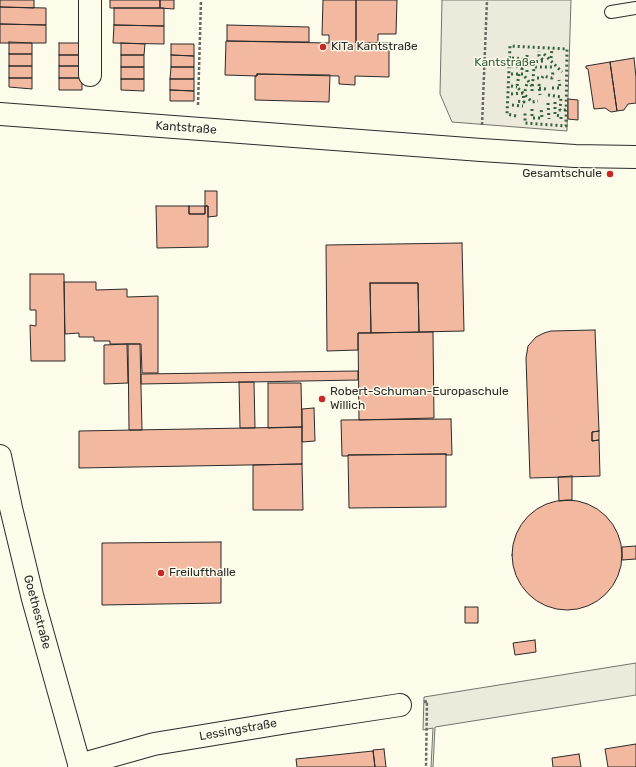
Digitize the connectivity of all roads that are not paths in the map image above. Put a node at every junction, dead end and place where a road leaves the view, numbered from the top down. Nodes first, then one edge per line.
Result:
1 (90, 0) edge
2 (636, 8) edge
3 (611, 12) dead end
4 (90, 75) dead end
5 (0, 114) edge
6 (636, 157) edge
7 (0, 456) edge
8 (400, 705) road end
9 (79, 766) edge

1 - 4 street
2 - 3 lane
5 - 6 street, Kantstraße
7 - 9 street, Goethestraße
8 - 9 street, Lessingstraße

